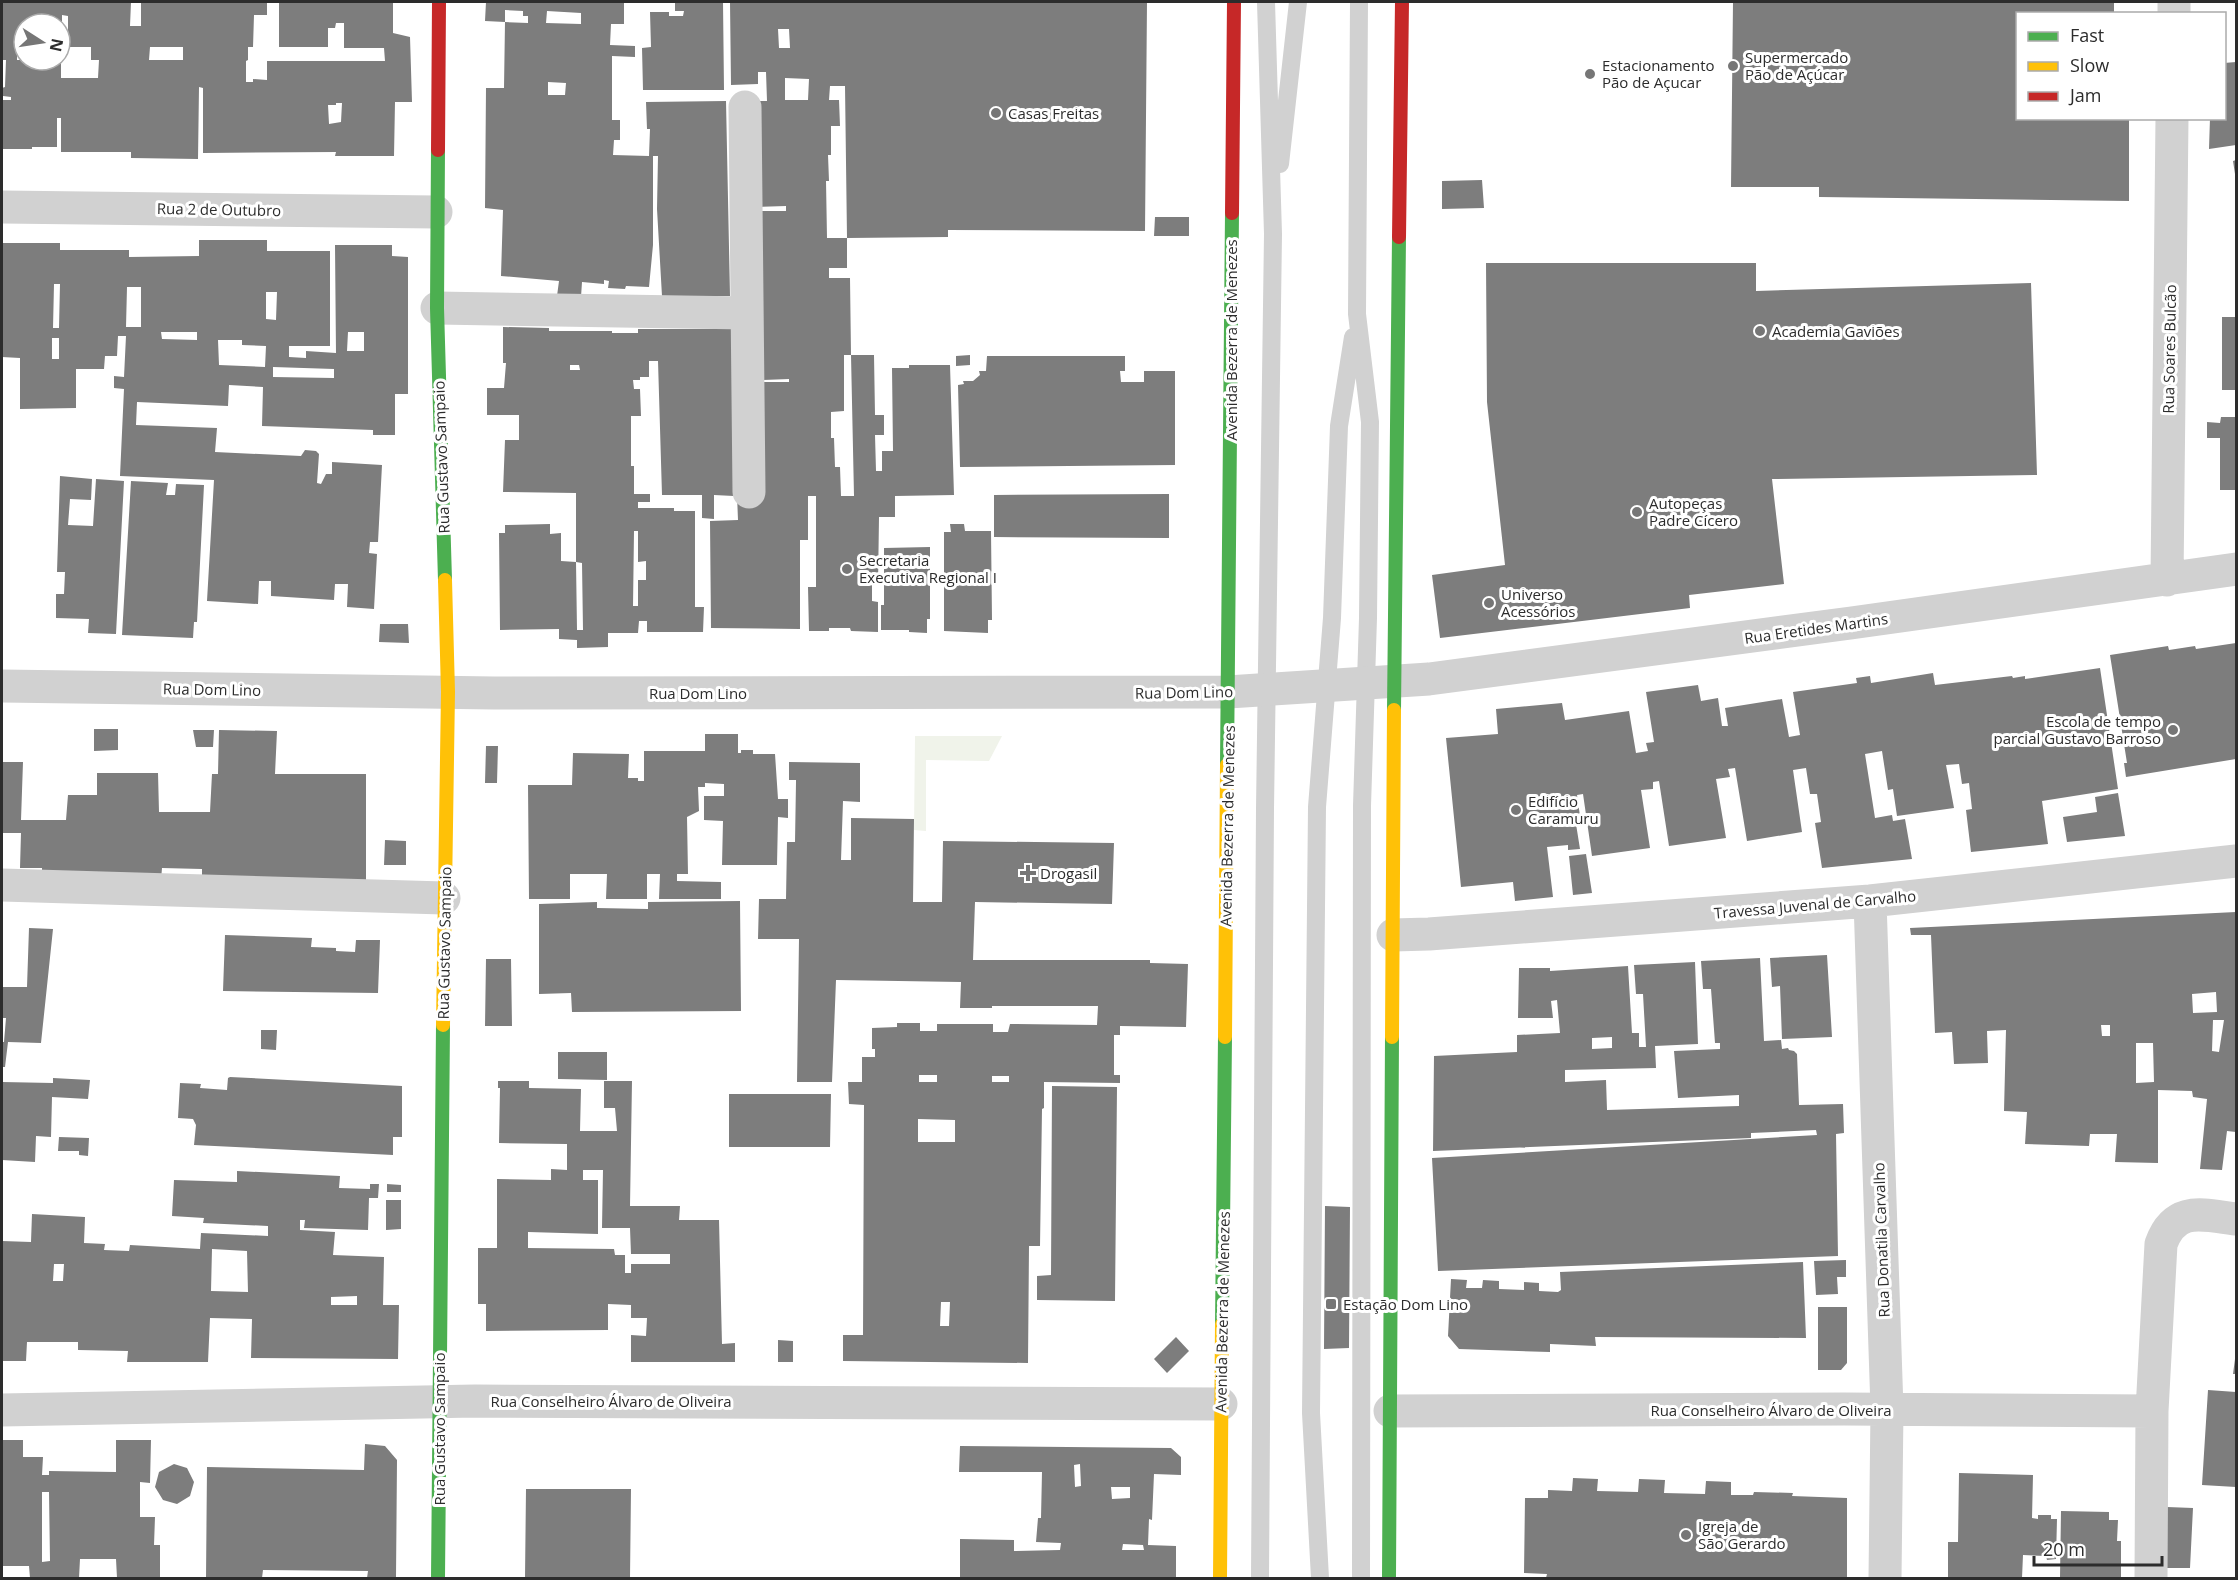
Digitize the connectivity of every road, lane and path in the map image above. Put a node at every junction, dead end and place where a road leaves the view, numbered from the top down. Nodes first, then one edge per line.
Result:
1 (440, 2) edge
2 (1234, 2) edge
3 (1266, 2) edge
4 (1298, 2) edge
5 (1359, 2) edge
6 (1402, 2) edge
7 (745, 107) dead end
8 (2172, 120) edge
9 (2, 207) edge
10 (436, 212) junction
11 (1273, 234) junction
12 (437, 308) junction
13 (747, 313) junction
14 (1357, 314) junction
15 (750, 492) dead end
16 (2236, 569) edge
17 (2166, 580) junction
18 (1380, 682) junction
19 (2, 686) edge
20 (1327, 686) junction
21 (1267, 690) junction
22 (448, 692) junction
23 (1228, 692) junction
24 (2236, 861) edge
25 (2, 885) edge
26 (444, 898) junction
27 (1870, 901) junction
28 (1393, 935) junction
29 (2236, 1219) edge
30 (439, 1401) junction
31 (1221, 1404) junction
32 (1887, 1409) junction
33 (2, 1410) edge
34 (1390, 1411) junction
35 (2151, 1411) junction
36 (438, 1578) edge
37 (1220, 1578) edge
38 (1260, 1578) edge
39 (1320, 1578) edge
40 (1361, 1578) edge
41 (1389, 1578) edge
42 (1886, 1578) edge
43 (2151, 1578) edge

1 - 10 main road, Rua Gustavo Sampaio
2 - 23 main road, Avenida Bezerra de Menezes
3 - 11 lane
4 - 11 lane
5 - 14 lane
6 - 18 main road
7 - 13 street
8 - 17 street, Rua Soares Bulcão
9 - 10 street, Rua 2 de Outubro
10 - 12 main road, Rua Gustavo Sampaio
11 - 21 lane
12 - 13 street
12 - 22 main road, Rua Gustavo Sampaio
13 - 15 street
14 - 18 lane
14 - 20 lane
16 - 17 street, Rua Eretides Martins
17 - 18 street, Rua Eretides Martins
18 - 20 street, Rua Dom Lino
18 - 28 main road
18 - 40 lane
19 - 22 street, Rua Dom Lino
20 - 21 street, Rua Dom Lino
20 - 39 lane
21 - 23 street, Rua Dom Lino
21 - 38 lane
22 - 23 street, Rua Dom Lino
22 - 26 main road, Rua Gustavo Sampaio
23 - 31 main road, Avenida Bezerra de Menezes
24 - 27 street, Travessa Juvenal de Carvalho
25 - 26 street
26 - 30 main road, Rua Gustavo Sampaio
27 - 28 street, Travessa Juvenal de Carvalho
27 - 32 street, Rua Donatila Carvalho
28 - 34 main road
29 - 35 street
30 - 31 street, Rua Conselheiro Álvaro de Oliveira
30 - 33 street, Rua Conselheiro Álvaro de Oliveira
30 - 36 main road, Rua Gustavo Sampaio
31 - 37 main road, Avenida Bezerra de Menezes
32 - 34 street, Rua Conselheiro Álvaro de Oliveira
32 - 35 street, Rua Conselheiro Álvaro de Oliveira
32 - 42 street, Rua Donatila Carvalho
34 - 41 main road
35 - 43 street

